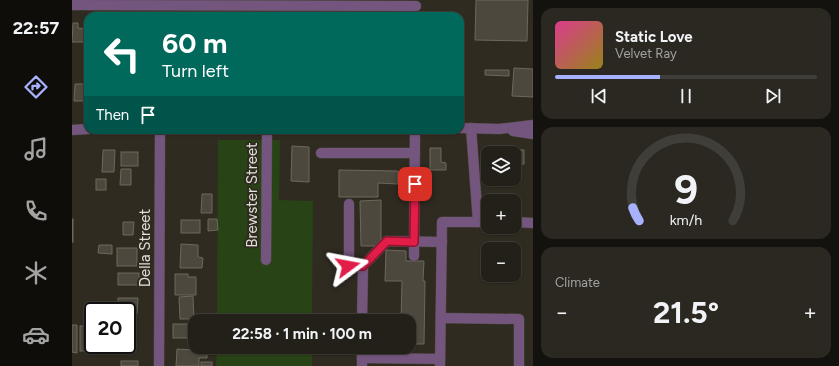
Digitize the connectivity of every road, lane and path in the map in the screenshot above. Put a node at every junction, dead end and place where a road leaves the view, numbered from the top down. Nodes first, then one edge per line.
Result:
1 (72, 4) edge
2 (416, 7) edge
3 (533, 125) edge
4 (464, 128) edge
5 (471, 128) junction
6 (84, 129) edge
7 (500, 129) junction
8 (72, 130) edge
9 (160, 134) edge
10 (267, 134) edge
11 (415, 134) edge
12 (533, 134) edge
13 (321, 153) dead end
14 (415, 153) junction
15 (349, 204) dead end
16 (481, 206) edge
17 (481, 222) edge
18 (521, 222) edge
19 (533, 222) edge
20 (414, 242) junction
21 (442, 242) junction
22 (414, 256) dead end
23 (266, 260) dead end
24 (363, 266) junction
25 (362, 314) edge
26 (441, 318) junction
27 (362, 362) edge
28 (440, 362) edge
29 (159, 366) edge
30 (519, 366) edge

1 - 2 street
3 - 7 street
4 - 5 street
5 - 7 street
5 - 16 street
6 - 8 street
7 - 12 street
9 - 29 street, Della Street
10 - 23 street, Brewster Street
11 - 14 street
13 - 14 street
14 - 20 street
15 - 24 street
17 - 21 street
18 - 19 street
20 - 21 street
20 - 22 street
20 - 24 street
21 - 26 street
24 - 25 street
26 - 28 street
26 - 30 street
27 - 28 street

